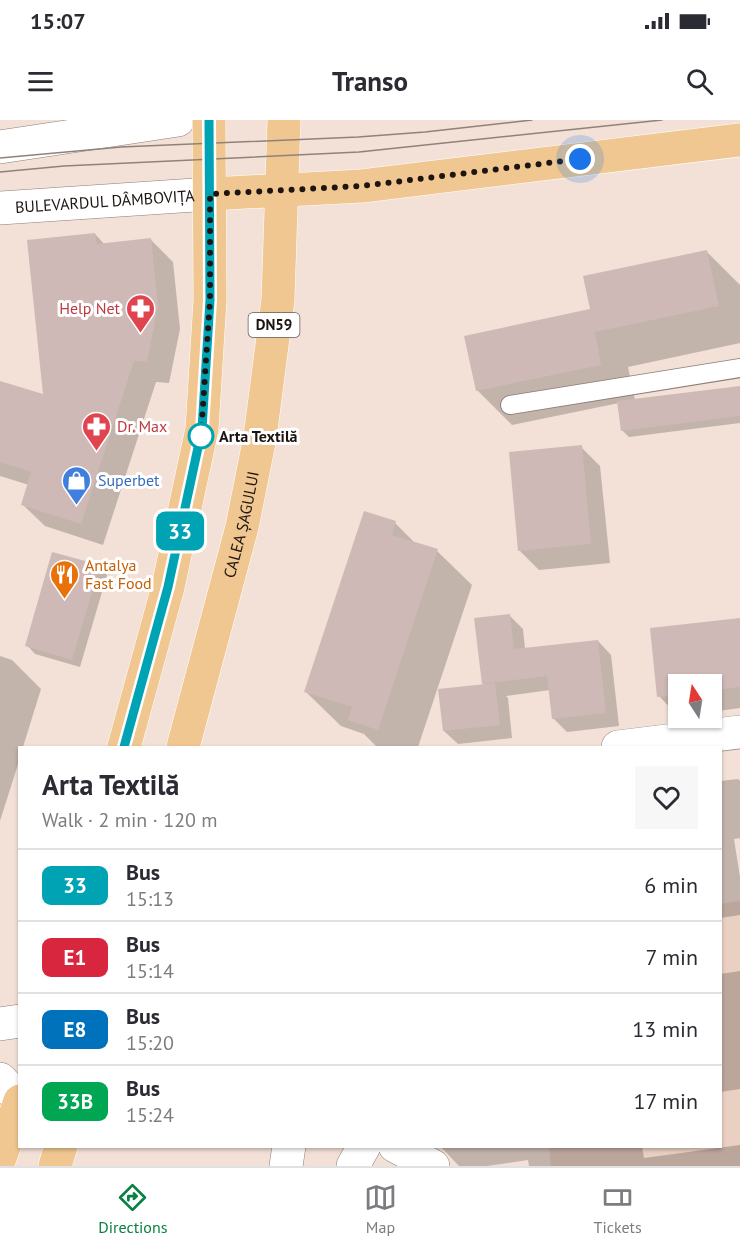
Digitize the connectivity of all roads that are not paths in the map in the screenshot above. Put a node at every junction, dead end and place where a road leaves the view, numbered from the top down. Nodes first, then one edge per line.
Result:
1 (178, 120) edge
2 (209, 120) edge
3 (284, 120) edge
4 (740, 141) edge
5 (0, 147) edge
6 (282, 190) junction
7 (210, 194) junction
8 (0, 208) edge
9 (740, 368) edge
10 (510, 405) dead end
11 (740, 732) edge
12 (124, 746) edge
13 (183, 746) edge
14 (626, 746) edge
15 (18, 1021) edge
16 (0, 1024) edge
17 (0, 1079) edge
18 (18, 1099) edge
19 (18, 1107) edge
20 (61, 1148) edge
21 (289, 1148) edge
22 (363, 1148) edge
23 (399, 1148) edge
24 (0, 1158) edge
25 (55, 1166) edge
26 (286, 1166) edge
27 (353, 1166) edge
28 (433, 1166) edge

1 - 5 main road
2 - 7 main road
3 - 6 main road, CALEA ȘAGULUI / DN59
4 - 6 main road
6 - 7 main road
6 - 13 main road, CALEA ȘAGULUI / DN59
7 - 8 main road, BULEVARDUL DÂMBOVIȚA
7 - 12 main road
9 - 10 lane
11 - 14 main road
15 - 16 main road
17 - 18 main road
19 - 24 main road
20 - 25 main road
21 - 26 main road
22 - 27 main road
23 - 28 main road

